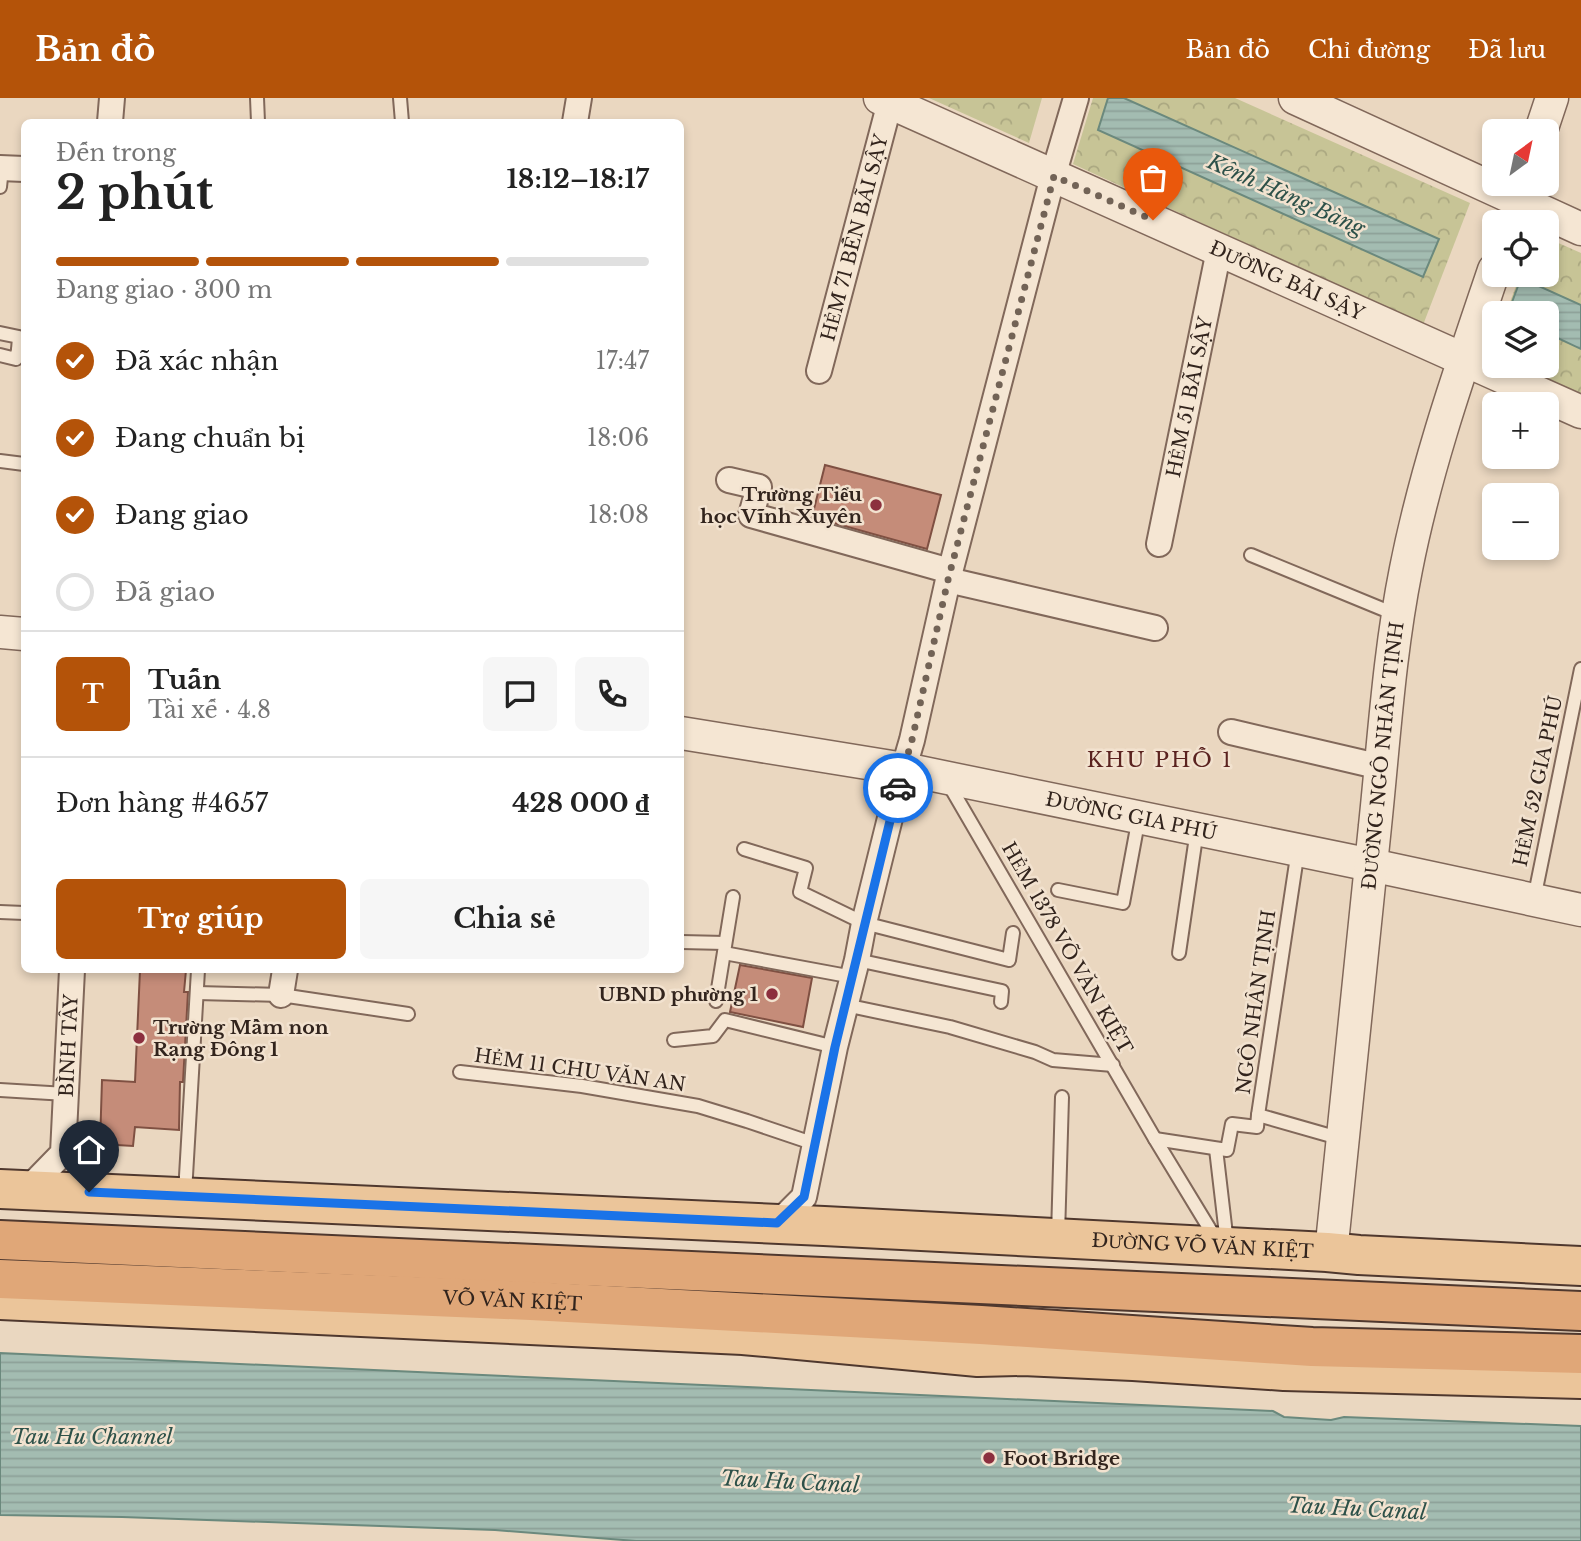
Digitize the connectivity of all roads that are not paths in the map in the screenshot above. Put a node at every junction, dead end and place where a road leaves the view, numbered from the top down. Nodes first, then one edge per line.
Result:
1 (112, 98) edge
2 (257, 98) edge
3 (400, 98) edge
4 (579, 98) edge
5 (1076, 98) edge
6 (1295, 98) edge
7 (1552, 98) edge
8 (885, 100) edge
9 (110, 119) edge
10 (258, 119) edge
11 (402, 119) edge
12 (576, 119) edge
13 (1545, 119) edge
14 (1054, 176) junction
15 (1517, 202) edge
16 (1581, 229) edge
17 (1219, 250) junction
18 (1488, 287) edge
19 (0, 333) edge
20 (21, 350) edge
21 (0, 355) edge
22 (1464, 359) junction
23 (818, 370) dead end
24 (1581, 412) edge
25 (0, 461) edge
26 (21, 464) edge
27 (729, 480) dead end
28 (1159, 544) dead end
29 (1251, 555) dead end
30 (949, 576) junction
31 (1397, 615) junction
32 (1155, 628) dead end
33 (0, 632) edge
34 (21, 634) edge
35 (1581, 669) edge
36 (1231, 732) dead end
37 (684, 733) edge
38 (1381, 767) junction
39 (904, 769) junction
40 (944, 777) junction
41 (1139, 817) junction
42 (1198, 829) junction
43 (744, 849) dead end
44 (1298, 850) junction
45 (1371, 865) junction
46 (1058, 890) dead end
47 (733, 897) dead end
48 (1534, 900) junction
49 (1581, 909) edge
50 (0, 912) edge
51 (21, 913) edge
52 (864, 923) junction
53 (1013, 933) dead end
54 (684, 942) edge
55 (724, 948) junction
56 (1179, 953) dead end
57 (855, 969) junction
58 (72, 973) edge
59 (198, 973) edge
60 (285, 973) edge
61 (197, 993) junction
62 (281, 995) junction
63 (716, 1001) dead end
64 (1001, 1002) dead end
65 (845, 1005) junction
66 (408, 1014) dead end
67 (674, 1040) dead end
68 (835, 1047) junction
69 (1112, 1065) junction
70 (460, 1072) dead end
71 (0, 1090) edge
72 (66, 1094) junction
73 (1062, 1097) dead end
74 (1258, 1115) junction
75 (1155, 1139) junction
76 (1342, 1139) junction
77 (815, 1144) junction
78 (1216, 1149) junction
79 (63, 1153) junction
80 (13, 1190) edge
81 (89, 1192) junction
82 (184, 1197) junction
83 (802, 1215) junction
84 (1058, 1238) junction
85 (0, 1240) edge
86 (1225, 1247) junction
87 (1331, 1253) junction
88 (1581, 1266) edge
89 (0, 1279) edge
90 (0, 1300) edge
91 (1581, 1311) edge
92 (1024, 1342) junction
93 (1581, 1353) edge
94 (1581, 1379) edge

1 - 9 street
2 - 10 lane
3 - 11 lane
4 - 12 street
5 - 14 street
6 - 15 street
7 - 13 street
8 - 14 street, ĐƯỜNG BÃI SẬY
8 - 23 street, HẺM 71 BẾN BÃI SẬY
14 - 17 street, ĐƯỜNG BÃI SẬY
14 - 30 street
15 - 16 street
17 - 22 street, ĐƯỜNG BÃI SẬY
17 - 28 street, HẺM 51 BÃI SẬY
18 - 22 street, ĐƯỜNG NGÔ NHÂN TỊNH
19 - 20 lane
20 - 21 lane
22 - 24 street, ĐƯỜNG BÃI SẬY
22 - 31 street, ĐƯỜNG NGÔ NHÂN TỊNH
25 - 26 lane
27 - 30 street
29 - 31 lane
30 - 32 street
30 - 39 street
31 - 38 street, ĐƯỜNG NGÔ NHÂN TỊNH
33 - 34 street
35 - 48 lane, HẺM 52 GIA PHÚ
36 - 38 street
37 - 39 street, ĐƯỜNG GIA PHÚ
38 - 45 street, ĐƯỜNG NGÔ NHÂN TỊNH
39 - 40 street, ĐƯỜNG GIA PHÚ
39 - 52 street
40 - 41 street, ĐƯỜNG GIA PHÚ
40 - 69 lane, HẺM 1378 VÕ VĂN KIỆT
41 - 42 street, ĐƯỜNG GIA PHÚ
41 - 46 lane
42 - 44 street, ĐƯỜNG GIA PHÚ
42 - 56 lane
43 - 52 lane
44 - 45 street, ĐƯỜNG GIA PHÚ
44 - 74 lane, NGÔ NHÂN TỊNH
45 - 48 street, ĐƯỜNG GIA PHÚ
45 - 76 street, ĐƯỜNG NGÔ NHÂN TỊNH
47 - 55 lane
48 - 49 street, ĐƯỜNG GIA PHÚ
50 - 51 lane
52 - 53 lane
52 - 57 street
54 - 55 lane
55 - 57 lane
55 - 63 lane
57 - 64 lane
57 - 65 street
58 - 72 street, BÌNH TÂY
59 - 61 lane
60 - 62 street
61 - 62 lane
61 - 82 lane
62 - 66 lane
65 - 68 street
65 - 69 lane
67 - 68 lane
68 - 77 street
69 - 75 lane, HẺM 1378 VÕ VĂN KIỆT
70 - 77 lane, HẺM 11 CHU VĂN AN
71 - 72 lane
72 - 79 street, BÌNH TÂY
73 - 84 lane
74 - 76 lane, NGÔ NHÂN TỊNH
74 - 78 lane
75 - 78 lane
75 - 86 lane, HẺM 1378 VÕ VĂN KIỆT
76 - 87 street, ĐƯỜNG NGÔ NHÂN TỊNH
77 - 83 street
78 - 86 lane
79 - 80 street
79 - 81 street
80 - 81 main road
81 - 82 main road
82 - 83 main road
83 - 84 main road, ĐƯỜNG VÕ VĂN KIỆT
84 - 86 main road, ĐƯỜNG VÕ VĂN KIỆT
85 - 91 highway, VÕ VĂN KIỆT
86 - 87 main road, ĐƯỜNG VÕ VĂN KIỆT
87 - 88 main road, ĐƯỜNG VÕ VĂN KIỆT
89 - 92 highway, VÕ VĂN KIỆT
90 - 92 main road, VÕ VĂN KIỆT
92 - 93 highway
92 - 94 main road

